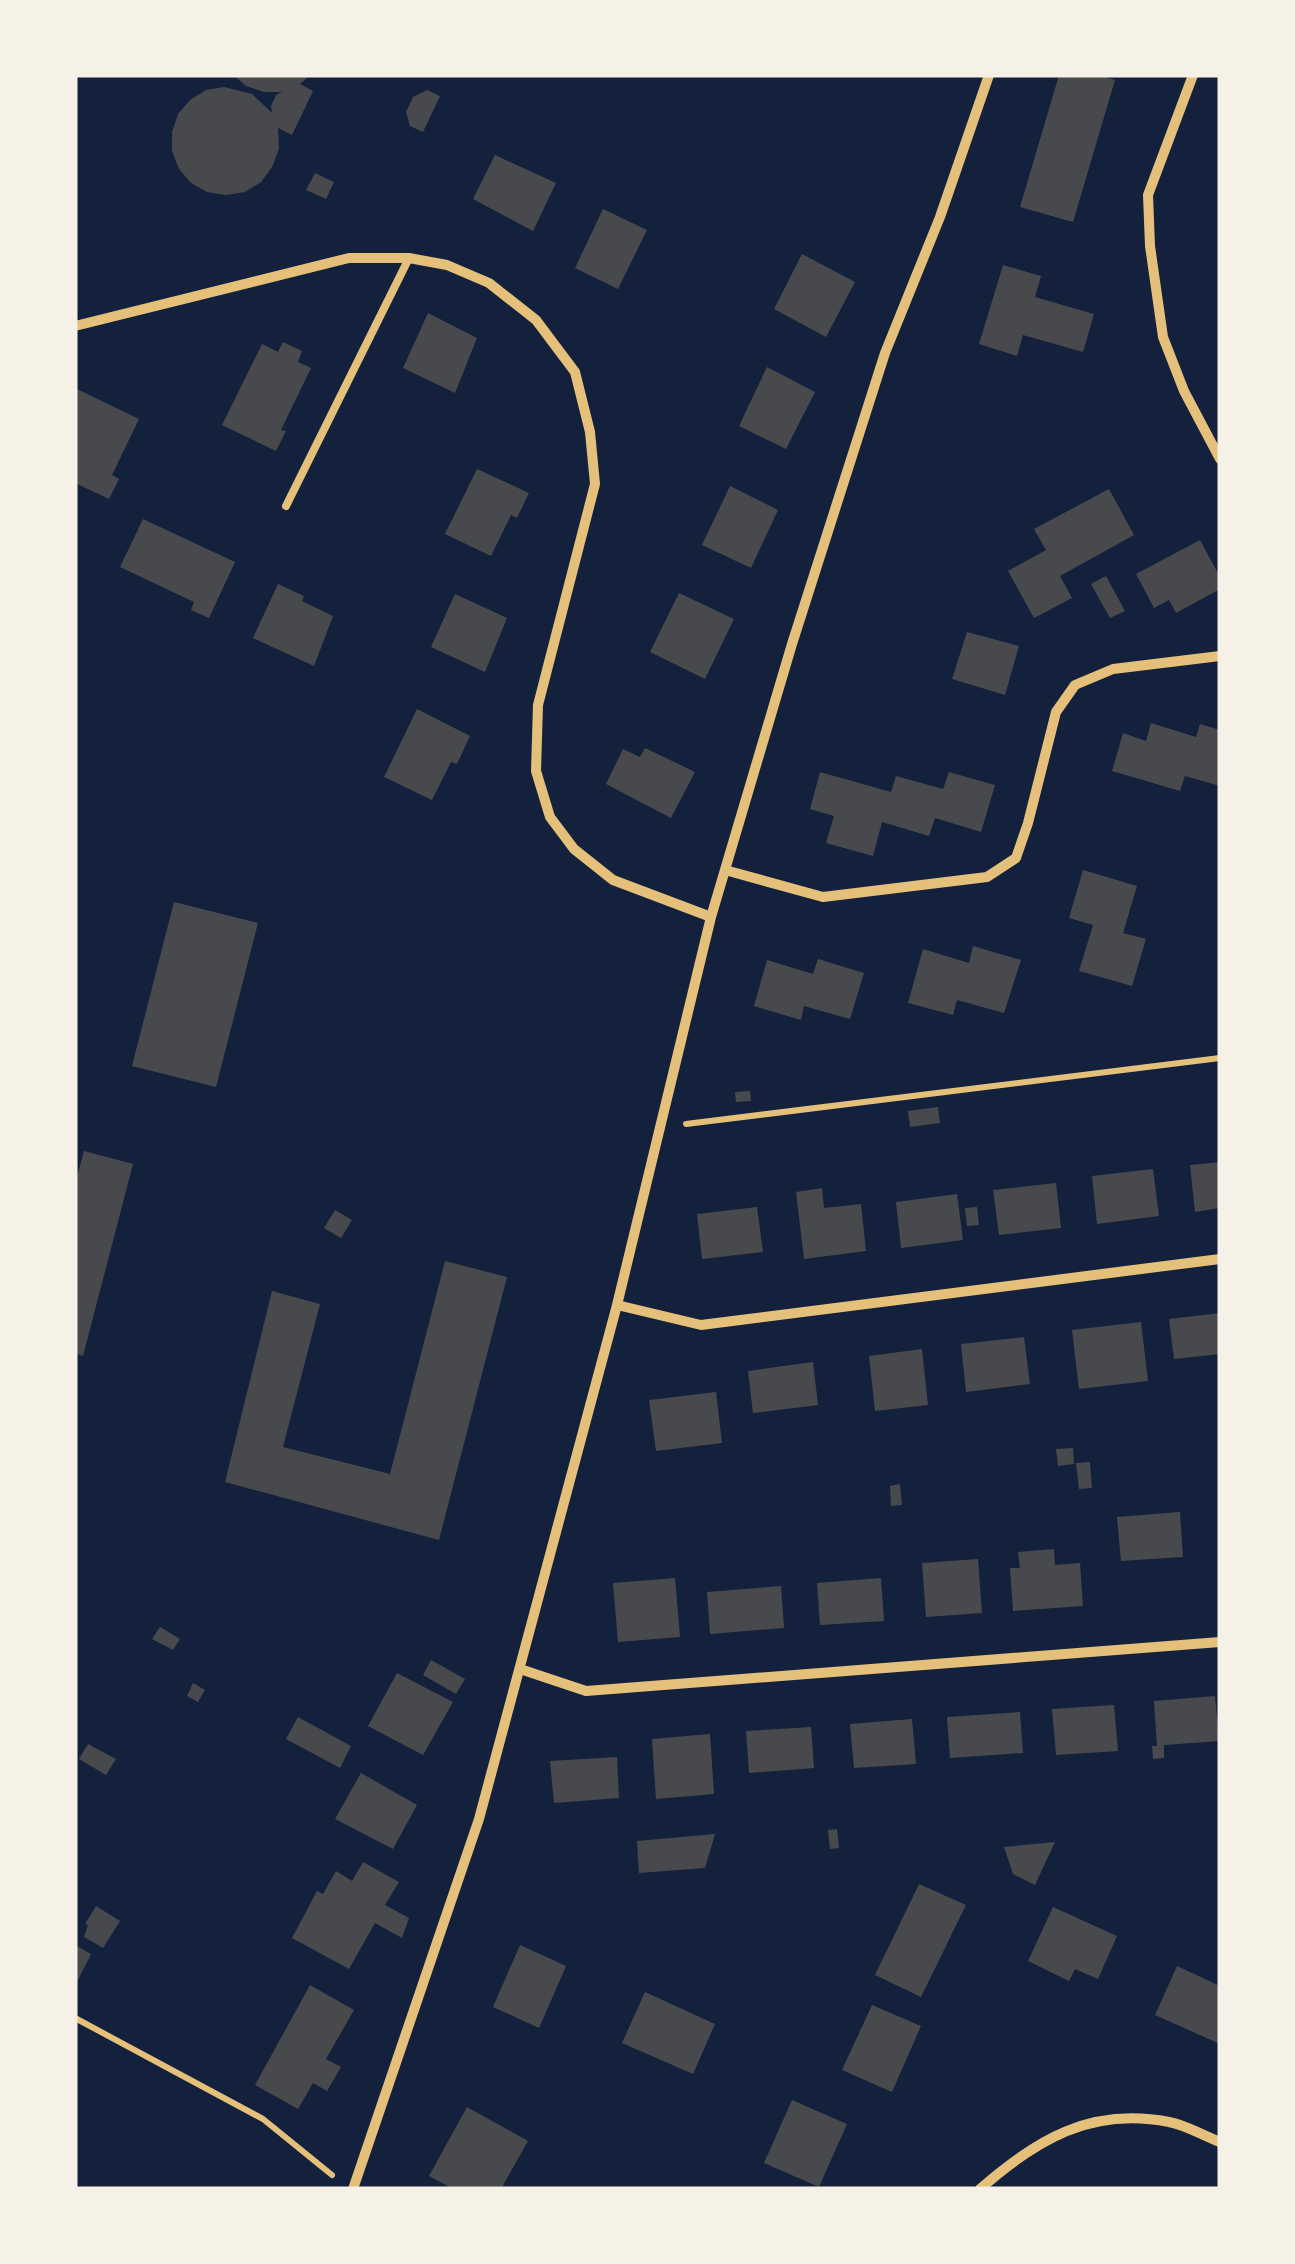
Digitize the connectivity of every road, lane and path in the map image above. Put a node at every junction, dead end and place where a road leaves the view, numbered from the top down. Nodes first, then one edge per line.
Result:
1 (988, 75) edge
2 (1192, 75) edge
3 (409, 258) junction
4 (75, 326) edge
5 (1220, 459) edge
6 (286, 506) dead end
7 (1220, 656) edge
8 (725, 870) junction
9 (711, 918) junction
10 (1220, 1058) edge
11 (660, 1128) junction
12 (1220, 1259) edge
13 (617, 1305) junction
14 (1220, 1642) edge
15 (520, 1669) junction
16 (75, 2018) edge
17 (1220, 2142) edge
18 (334, 2177) dead end
19 (353, 2189) edge
20 (980, 2189) edge

1 - 8 street
2 - 5 street
3 - 4 street
3 - 6 lane
3 - 9 street
7 - 8 street
8 - 9 street
9 - 11 street
10 - 11 path
11 - 13 street
12 - 13 street
13 - 15 street
14 - 15 street
15 - 19 street
16 - 18 path
17 - 20 street

